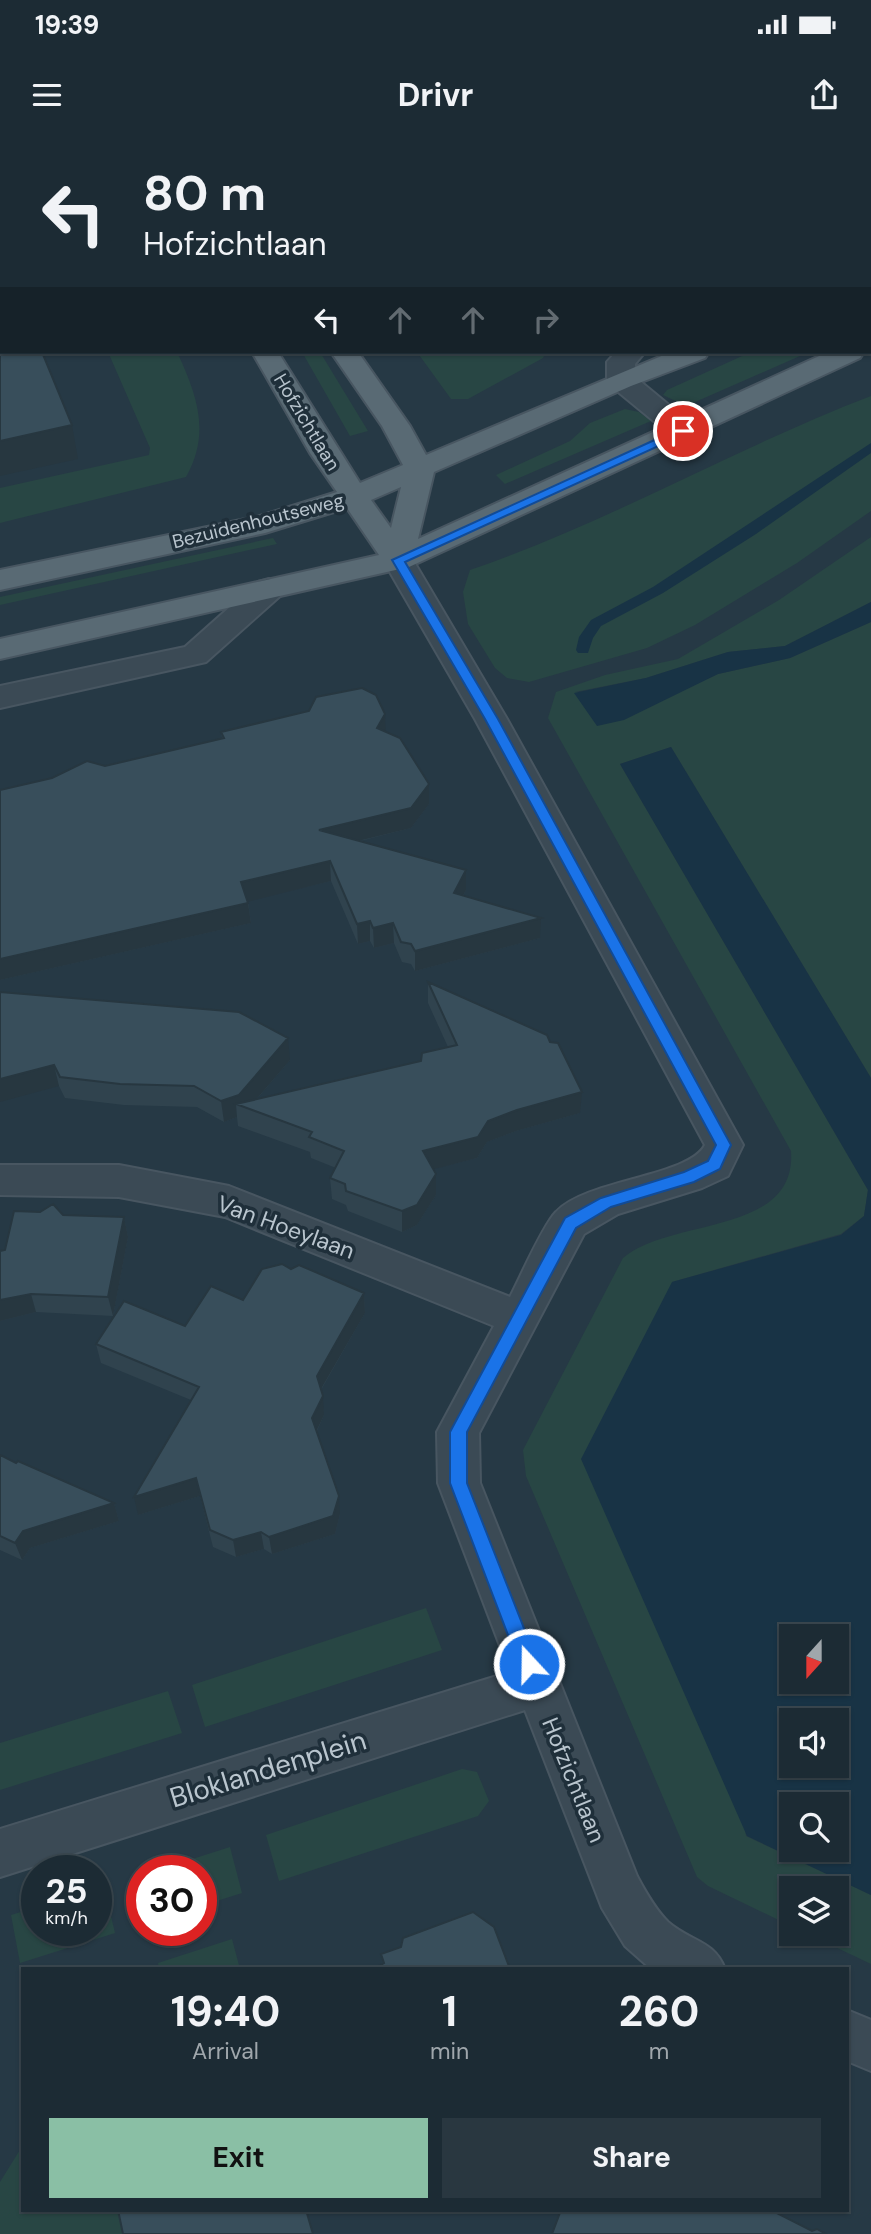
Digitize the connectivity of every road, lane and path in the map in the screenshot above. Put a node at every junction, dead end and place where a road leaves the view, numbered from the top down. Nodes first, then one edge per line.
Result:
1 (266, 354) edge
2 (345, 354) edge
3 (630, 354) edge
4 (690, 354) edge
5 (846, 354) edge
6 (621, 380) junction
7 (683, 431) junction
8 (420, 470) junction
9 (354, 497) junction
10 (398, 560) junction
11 (0, 580) edge
12 (269, 589) junction
13 (0, 649) edge
14 (0, 697) edge
15 (0, 1180) edge
16 (519, 1318) junction
17 (537, 1685) junction
18 (0, 1853) edge
19 (697, 1967) edge
20 (849, 2036) edge
21 (871, 2046) edge

1 - 9 main road, Hofzichtlaan
2 - 8 main road
3 - 6 street
4 - 6 main road, Bezuidenhoutseweg
5 - 7 main road
6 - 7 street
6 - 8 main road, Bezuidenhoutseweg
7 - 10 main road
8 - 9 main road, Bezuidenhoutseweg
8 - 10 main road
9 - 10 main road, Hofzichtlaan
9 - 11 main road, Bezuidenhoutseweg
10 - 12 main road
10 - 16 street, Hofzichtlaan
12 - 13 main road
12 - 14 street
15 - 16 street, Van Hoeylaan
16 - 17 street, Hofzichtlaan
17 - 18 street, Bloklandenplein
17 - 19 street, Hofzichtlaan
20 - 21 street

